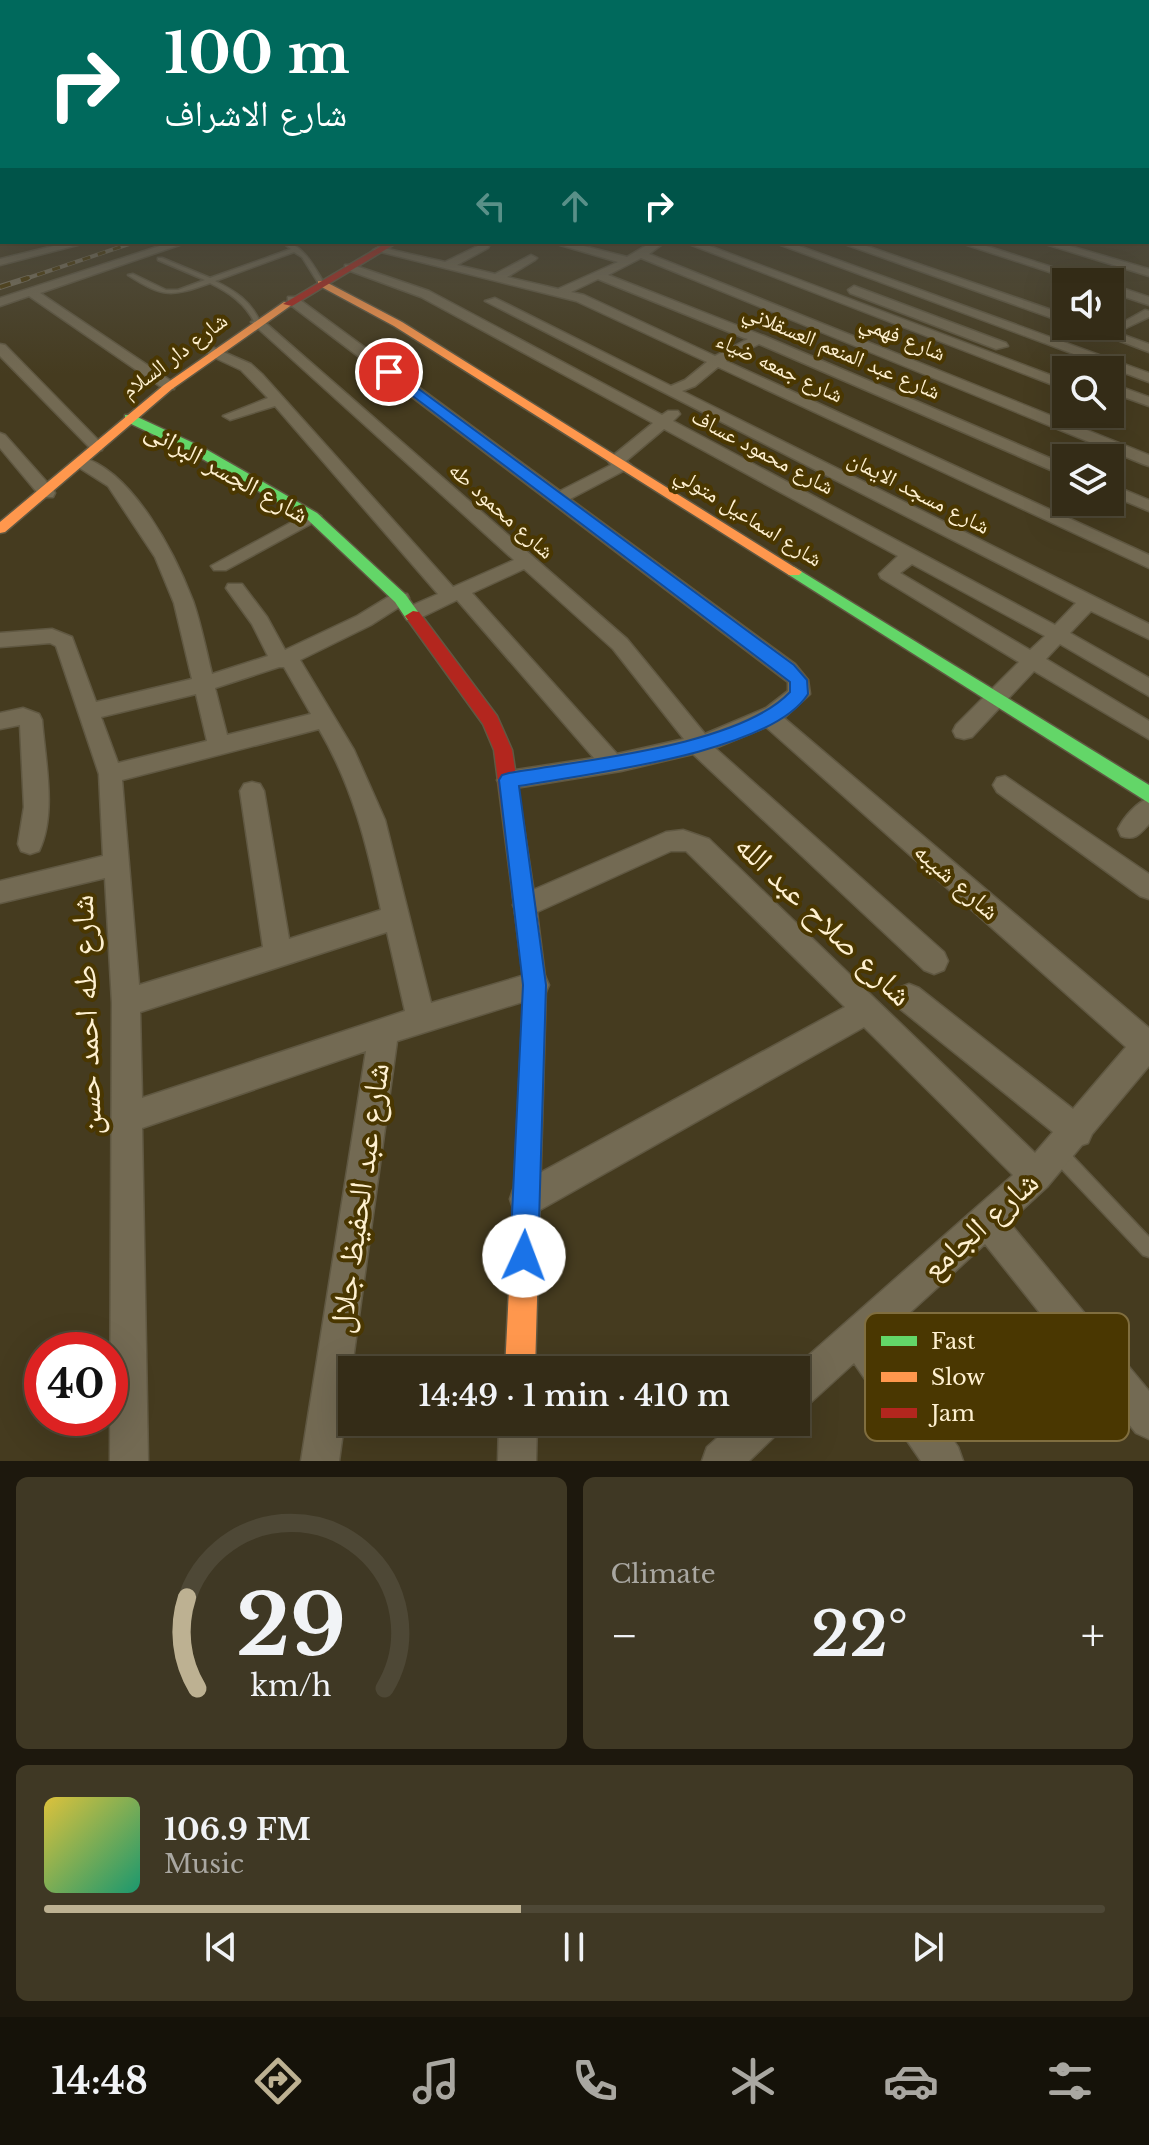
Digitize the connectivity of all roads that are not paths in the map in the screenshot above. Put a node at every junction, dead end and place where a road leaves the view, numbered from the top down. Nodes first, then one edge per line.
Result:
1 (76, 244) edge
2 (177, 244) edge
3 (288, 244) edge
4 (565, 244) edge
5 (657, 244) edge
6 (691, 244) edge
7 (726, 244) edge
8 (783, 244) edge
9 (850, 244) edge
10 (969, 244) edge
11 (1051, 244) edge
12 (387, 246) edge
13 (484, 246) dead end
14 (296, 249) junction
15 (531, 258) dead end
16 (634, 258) junction
17 (160, 259) dead end
18 (0, 262) edge
19 (447, 266) junction
20 (349, 267) junction
21 (1052, 270) edge
22 (574, 271) dead end
23 (1149, 273) edge
24 (131, 275) dead end
25 (598, 275) junction
26 (497, 278) junction
27 (210, 281) junction
28 (321, 283) junction
29 (528, 285) junction
30 (545, 289) junction
31 (31, 292) junction
32 (561, 292) junction
33 (1124, 295) edge
34 (292, 300) junction
35 (491, 301) junction
36 (0, 302) edge
37 (1147, 307) edge
38 (462, 314) junction
39 (1052, 314) edge
40 (780, 315) junction
41 (257, 322) junction
42 (1126, 324) joint
43 (1149, 332) edge
44 (1124, 339) edge
45 (0, 348) edge
46 (1008, 348) dead end
47 (1149, 348) edge
48 (214, 352) junction
49 (716, 361) junction
50 (7, 363) edge
51 (1149, 378) edge
52 (1052, 383) edge
53 (169, 386) junction
54 (670, 391) junction
55 (1124, 392) edge
56 (278, 400) junction
57 (689, 401) junction
58 (1149, 402) edge
59 (1124, 407) edge
60 (230, 416) dead end
61 (1149, 417) edge
62 (129, 418) junction
63 (663, 422) junction
64 (0, 438) edge
65 (97, 447) junction
66 (1149, 461) edge
67 (81, 462) junction
68 (620, 463) junction
69 (1052, 463) edge
70 (47, 493) junction
71 (1124, 495) edge
72 (559, 498) junction
73 (1149, 506) edge
74 (312, 516) junction
75 (0, 529) edge
76 (911, 555) junction
77 (526, 561) junction
78 (1149, 562) edge
79 (220, 566) dead end
80 (235, 588) dead end
81 (455, 594) junction
82 (1089, 602) junction
83 (406, 606) junction
84 (1149, 632) edge
85 (1057, 634) junction
86 (0, 640) edge
87 (285, 660) junction
88 (1032, 660) junction
89 (204, 685) junction
90 (1149, 688) edge
91 (995, 698) junction
92 (89, 712) junction
93 (767, 716) junction
94 (325, 719) junction
95 (0, 721) edge
96 (964, 731) dead end
97 (1149, 731) edge
98 (219, 746) junction
99 (700, 746) junction
100 (611, 762) junction
101 (110, 774) junction
102 (509, 780) junction
103 (1005, 785) dead end
104 (252, 791) dead end
105 (1149, 795) edge
106 (1149, 808) edge
107 (1130, 829) dead end
108 (30, 844) dead end
109 (116, 864) junction
110 (1149, 888) edge
111 (0, 892) edge
112 (526, 905) junction
113 (396, 917) junction
114 (278, 954) junction
115 (934, 961) dead end
116 (535, 985) junction
117 (909, 998) dead end
118 (126, 1003) junction
119 (869, 1009) junction
120 (421, 1020) junction
121 (384, 1031) junction
122 (1148, 1045) edge
123 (127, 1118) junction
124 (1057, 1153) junction
125 (526, 1199) junction
126 (987, 1221) junction
127 (1149, 1249) edge
128 (881, 1313) edge
129 (1062, 1313) edge
130 (865, 1327) edge
131 (856, 1335) junction
132 (865, 1348) edge
133 (520, 1356) edge
134 (810, 1378) edge
135 (1129, 1395) edge
136 (1149, 1420) edge
137 (518, 1436) edge
138 (748, 1436) edge
139 (930, 1441) edge
140 (723, 1460) edge
141 (129, 1461) edge
142 (320, 1461) edge
143 (517, 1461) edge
144 (944, 1461) edge

1 - 18 street
2 - 31 street
3 - 14 lane
4 - 16 street, شارع فهمي
5 - 16 street
6 - 40 street
7 - 46 street
8 - 51 street
9 - 39 street
10 - 21 street
11 - 23 street
12 - 19 street, شارع جمعه ضياء
12 - 20 street, شارع دار السلام
13 - 19 street
14 - 27 lane
14 - 28 lane
15 - 26 street
16 - 25 street
16 - 40 street, شارع فهمي
17 - 27 lane
19 - 26 street, شارع جمعه ضياء
20 - 28 street, شارع دار السلام
20 - 38 street, شارع محمود عساف
22 - 30 street
24 - 27 lane
25 - 32 street
25 - 40 street, شارع عبد المنعم العسقلاني
26 - 29 street, شارع جمعه ضياء
27 - 41 lane
28 - 34 street, شارع دار السلام
28 - 68 street, شارع اسماعيل متولي
29 - 30 street, شارع جمعه ضياء
29 - 35 street
30 - 32 street, شارع جمعه ضياء
31 - 36 street
31 - 53 street
32 - 49 street, شارع جمعه ضياء
33 - 37 street
34 - 41 street, شارع دار السلام
34 - 72 street
35 - 38 street
35 - 54 street, شارع مسجد الايمان
37 - 42 street
38 - 63 street, شارع محمود عساف
40 - 49 street
40 - 52 street
40 - 66 street, شارع فهمي
40 - 69 street, شارع عبد المنعم العسقلاني
41 - 48 street, شارع دار السلام
41 - 77 street, شارع محمود طه
42 - 43 street
44 - 47 street
45 - 50 street
48 - 53 street, شارع دار السلام
48 - 56 street
49 - 54 street
49 - 78 street, شارع جمعه ضياء
50 - 65 street
53 - 62 street, شارع دار السلام
54 - 57 street, شارع مسجد الايمان
55 - 58 street
56 - 60 street
56 - 81 street
57 - 63 street
57 - 82 street, شارع مسجد الايمان
59 - 61 street
62 - 65 street, شارع دار السلام
62 - 74 street, شارع الجسر البرانى
63 - 68 street
63 - 76 street, شارع محمود عساف
64 - 70 street
65 - 67 street, شارع دار السلام
67 - 70 street, شارع دار السلام
67 - 89 street
68 - 72 street
68 - 91 street, شارع اسماعيل متولي
70 - 75 street, شارع دار السلام
71 - 73 street
72 - 93 street
74 - 79 street
74 - 83 street, شارع الجسر البرانى
76 - 85 street, شارع محمود عساف
76 - 88 street
77 - 81 street
77 - 99 street, شارع محمود طه
80 - 87 street
81 - 83 street
81 - 100 street
82 - 84 street, شارع مسجد الايمان
82 - 85 street
83 - 87 street
83 - 102 street, شارع الجسر البرانى
85 - 88 street
85 - 90 street, شارع محمود عساف
86 - 92 street, شارع طه احمد حسن
87 - 89 street
87 - 94 street
88 - 91 street
88 - 97 street
89 - 92 street
89 - 98 street
91 - 96 street
91 - 105 street, شارع اسماعيل متولي
92 - 101 street, شارع طه احمد حسن
93 - 99 street
93 - 122 street, شارع شيبه
94 - 98 street
94 - 113 street
95 - 108 street
98 - 101 street
99 - 100 street
99 - 115 street, شارع محمود طه
100 - 102 street
101 - 109 street, شارع طه احمد حسن
102 - 112 street, شارع الجسر البرانى
103 - 110 street
104 - 114 street
106 - 107 street
109 - 111 street
109 - 118 street, شارع طه احمد حسن
112 - 116 street, شارع الجسر البرانى
112 - 119 street, شارع صلاح عبد الله
113 - 114 street
113 - 120 street
114 - 118 street
116 - 120 street
116 - 125 street, شارع الجسر البرانى
117 - 124 street
118 - 123 street, شارع طه احمد حسن
119 - 124 street, شارع صلاح عبد الله
119 - 125 street
120 - 121 street
121 - 123 street
121 - 142 street, شارع عبد الحفيظ جلال
122 - 124 street, شارع الجامع
123 - 141 street, شارع طه احمد حسن
124 - 126 street, شارع الجامع
124 - 127 lane
125 - 133 street, شارع الجسر البرانى
126 - 128 street, شارع الجامع
126 - 129 street
130 - 131 street, شارع الجامع
131 - 132 street
131 - 134 street, شارع الجامع
135 - 136 street
137 - 143 street
138 - 140 street
139 - 144 street

